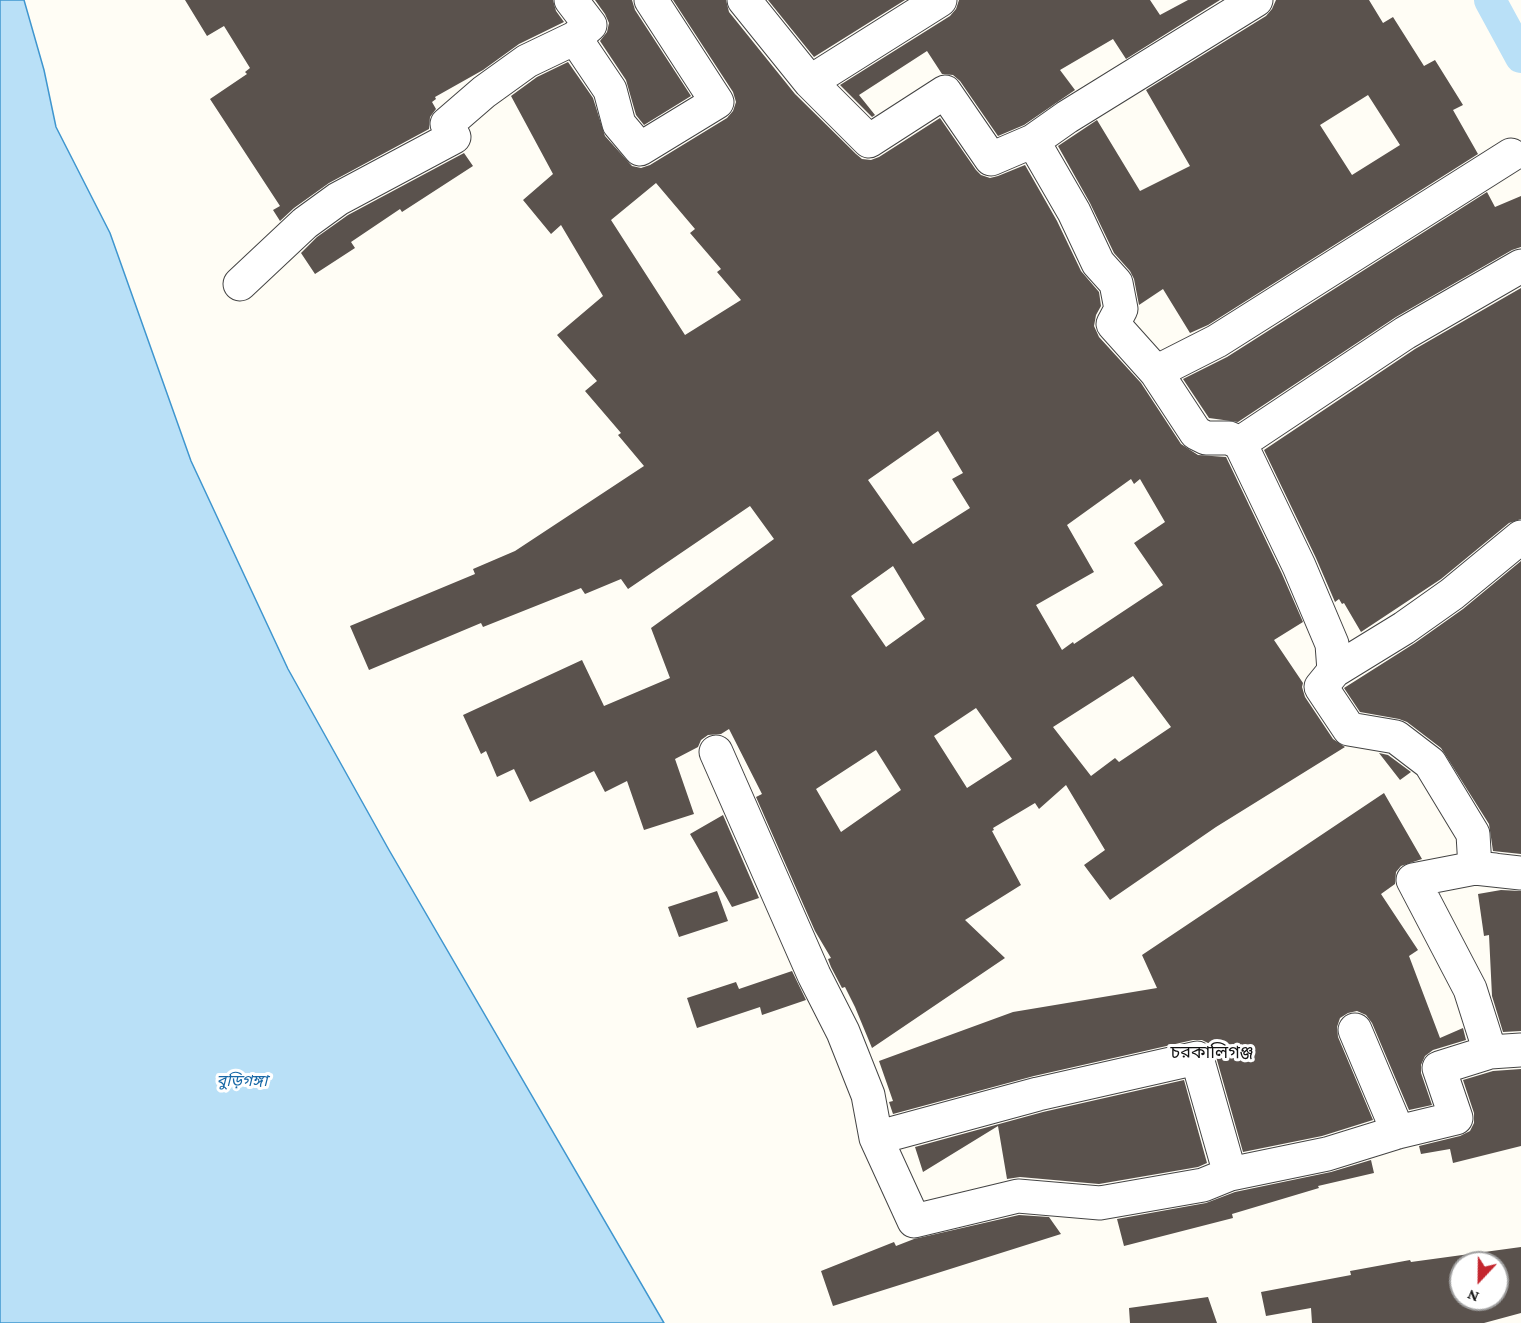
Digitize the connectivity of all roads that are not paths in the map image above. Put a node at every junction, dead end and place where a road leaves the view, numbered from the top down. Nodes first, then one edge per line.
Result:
1 (571, 0) edge
2 (651, 0) edge
3 (744, 0) edge
4 (940, 0) edge
5 (1256, 0) edge
6 (575, 38) junction
7 (810, 82) junction
8 (1033, 141) junction
9 (1511, 155) dead end
10 (1521, 266) edge
11 (240, 284) dead end
12 (1156, 372) junction
13 (1240, 443) junction
14 (1521, 537) edge
15 (1334, 671) junction
16 (716, 752) dead end
17 (1504, 871) edge
18 (1356, 1030) dead end
19 (1506, 1051) edge
20 (1398, 1132) junction
21 (876, 1137) junction
22 (1230, 1174) junction

1 - 6 street
2 - 6 street
3 - 7 street
4 - 7 street
5 - 8 street
6 - 11 street
7 - 8 street
8 - 12 street
9 - 12 street
10 - 13 street
12 - 13 street
13 - 15 street
14 - 15 street
15 - 17 street
16 - 21 street
17 - 19 street
18 - 20 street
19 - 20 street
20 - 22 street
21 - 22 street
21 - 22 street

